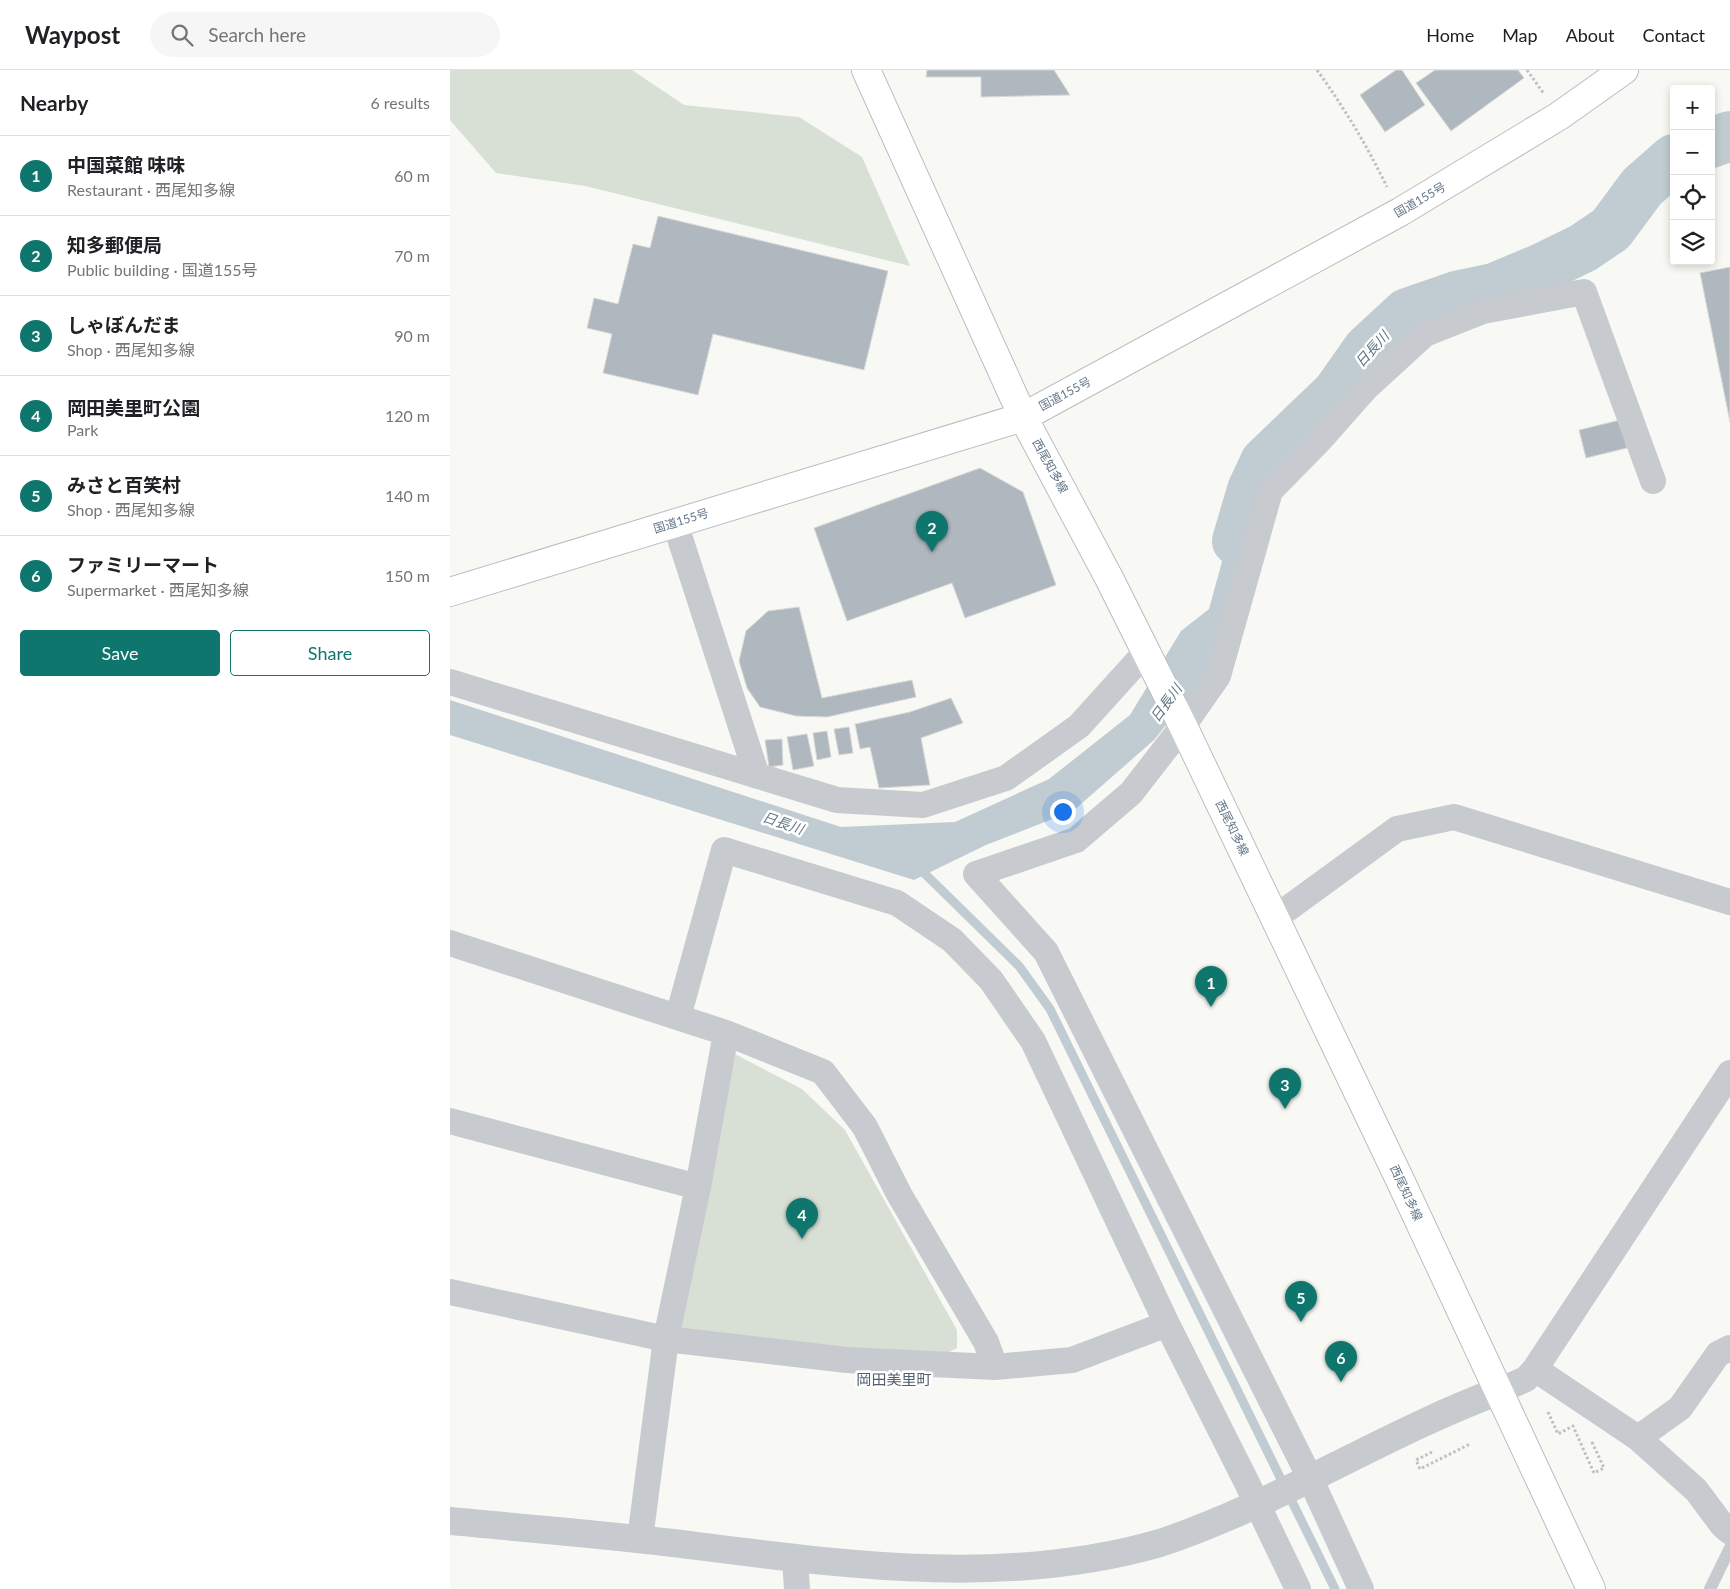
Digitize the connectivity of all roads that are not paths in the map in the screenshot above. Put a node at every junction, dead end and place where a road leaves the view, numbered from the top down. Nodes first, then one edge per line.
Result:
1 (866, 70) edge
2 (1624, 70) edge
3 (1023, 417) junction
4 (1653, 481) dead end
5 (675, 523) junction
6 (450, 592) edge
7 (1146, 652) junction
8 (450, 682) edge
9 (1183, 725) junction
10 (757, 776) junction
11 (1730, 902) edge
12 (1275, 918) junction
13 (450, 943) edge
14 (678, 1017) junction
15 (726, 1033) junction
16 (1730, 1072) edge
17 (450, 1121) edge
18 (698, 1187) junction
19 (450, 1292) edge
20 (1167, 1324) junction
21 (666, 1339) junction
22 (1730, 1348) edge
23 (995, 1367) junction
24 (1535, 1368) junction
25 (1499, 1391) junction
26 (1638, 1438) junction
27 (1304, 1481) junction
28 (1261, 1502) junction
29 (450, 1521) edge
30 (1730, 1532) edge
31 (640, 1539) junction
32 (1730, 1548) edge
33 (795, 1559) junction
34 (797, 1589) edge
35 (1298, 1589) edge
36 (1361, 1589) edge
37 (1591, 1589) edge
38 (1710, 1589) edge

1 - 3 main road, 西尾知多線
2 - 3 main road, 国道155号
3 - 5 main road, 国道155号
3 - 7 main road, 西尾知多線
4 - 9 street
5 - 6 main road, 国道155号
5 - 10 street
7 - 9 main road, 西尾知多線
7 - 10 street
8 - 10 street
9 - 12 main road, 西尾知多線
9 - 27 street
11 - 12 street
12 - 25 main road, 西尾知多線
13 - 14 street
14 - 15 street
14 - 20 street
15 - 18 street
15 - 23 street
16 - 24 street
17 - 18 street
18 - 21 street
19 - 21 street
20 - 23 street
20 - 28 street
21 - 23 street
21 - 31 street
22 - 26 street
24 - 25 street
24 - 26 street
25 - 27 street
25 - 37 main road, 西尾知多線
26 - 30 street
27 - 28 street
27 - 36 street
28 - 33 street
28 - 35 street
29 - 31 street
31 - 33 street
32 - 38 lane
33 - 34 street

